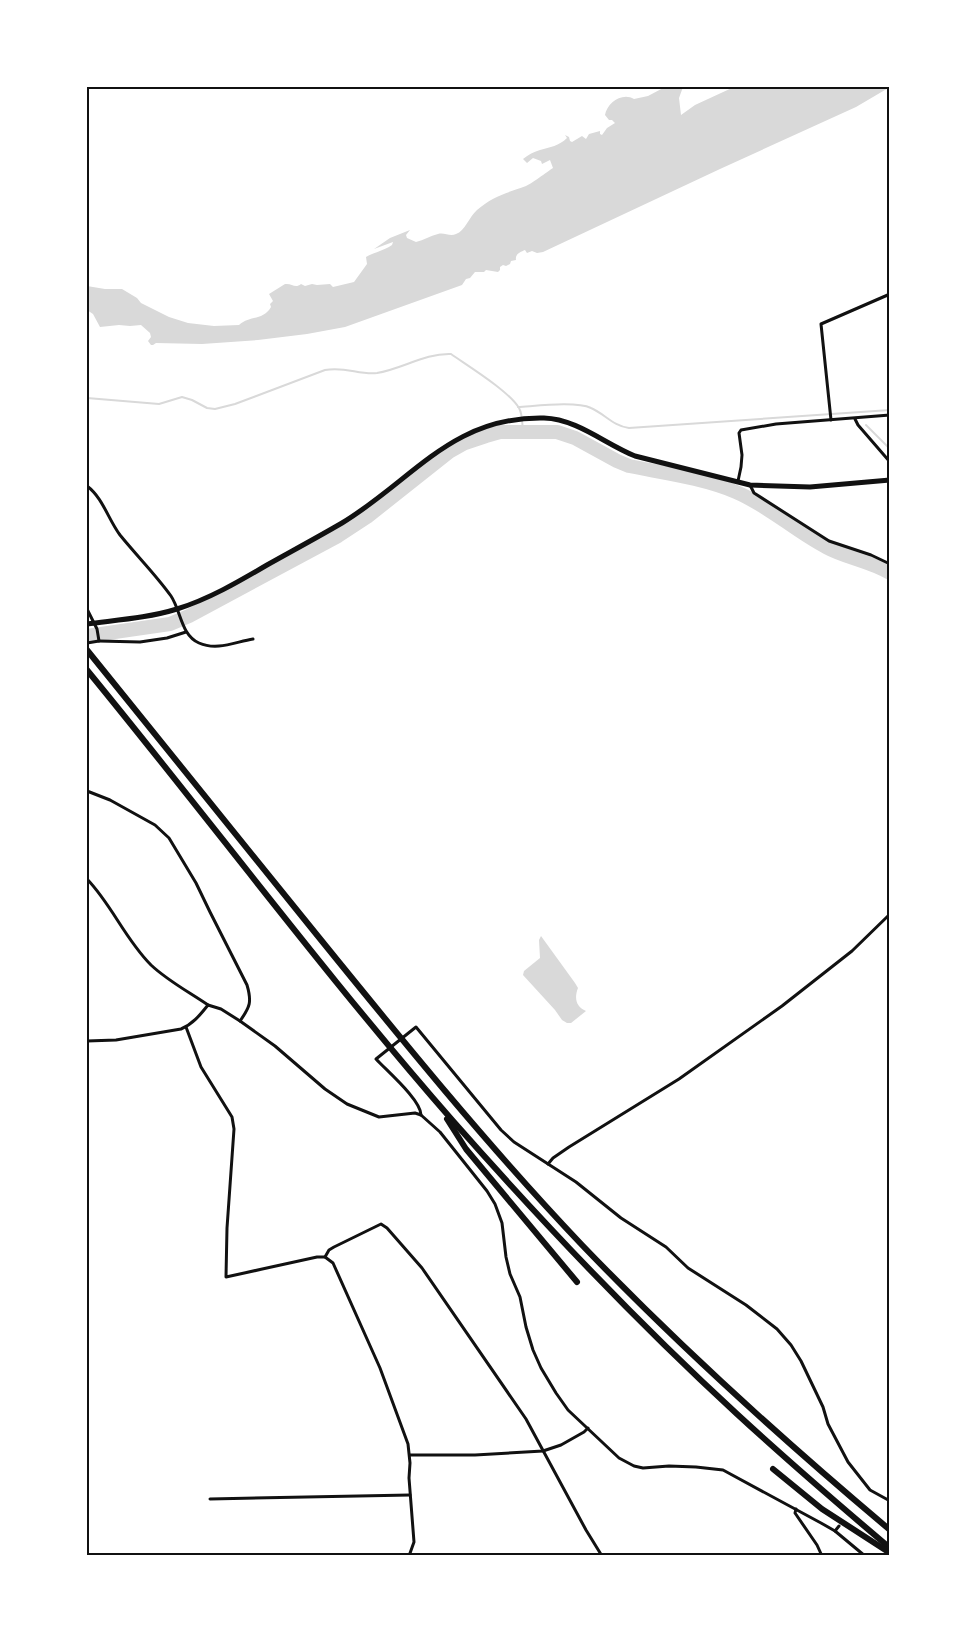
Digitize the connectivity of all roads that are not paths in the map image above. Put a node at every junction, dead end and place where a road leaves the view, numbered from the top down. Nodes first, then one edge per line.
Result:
1 (890, 294) edge
2 (890, 416) edge
3 (855, 418) junction
4 (831, 419) junction
5 (890, 462) edge
6 (890, 480) edge
7 (738, 482) junction
8 (750, 485) junction
9 (87, 486) edge
10 (890, 564) edge
11 (87, 609) edge
12 (179, 612) junction
13 (87, 624) edge
14 (95, 626) junction
15 (186, 632) junction
16 (99, 639) junction
17 (253, 639) dead end
18 (87, 643) edge
19 (88, 650) edge
20 (87, 670) edge
21 (87, 791) edge
22 (87, 879) edge
23 (890, 914) edge
24 (208, 1005) junction
25 (240, 1021) junction
26 (186, 1027) junction
27 (87, 1041) edge
28 (435, 1099) junction
29 (421, 1115) junction
30 (548, 1164) junction
31 (325, 1257) junction
32 (577, 1282) dead end
33 (588, 1428) junction
34 (543, 1451) junction
35 (410, 1455) junction
36 (772, 1469) dead end
37 (870, 1490) junction
38 (410, 1495) junction
39 (865, 1496) dead end
40 (210, 1499) dead end
41 (890, 1501) edge
42 (796, 1509) junction
43 (839, 1526) dead end
44 (890, 1530) edge
45 (835, 1531) junction
46 (890, 1548) edge
47 (890, 1552) edge
48 (409, 1556) edge
49 (602, 1556) edge
50 (822, 1556) edge
51 (865, 1556) edge

1 - 4 street
2 - 3 street
3 - 4 street
3 - 5 street
4 - 7 street
6 - 8 main road
7 - 8 main road
7 - 12 main road
8 - 10 street
9 - 12 street
11 - 14 street
12 - 14 main road
12 - 15 street
13 - 14 main road
14 - 16 street
15 - 16 street
15 - 17 street
16 - 18 street
19 - 44 highway
20 - 28 highway
21 - 25 street
22 - 24 street
23 - 30 street
24 - 25 street
24 - 26 street
25 - 29 street
26 - 27 street
26 - 31 street
28 - 32 highway
28 - 46 highway
29 - 30 street
29 - 33 street
30 - 37 street
31 - 34 street
31 - 35 street
33 - 34 street
33 - 42 street
34 - 35 street
34 - 49 street
35 - 38 street
36 - 47 highway
37 - 39 street
37 - 41 street
38 - 40 street
38 - 48 street
42 - 45 street
42 - 50 street
43 - 45 street
45 - 51 street

